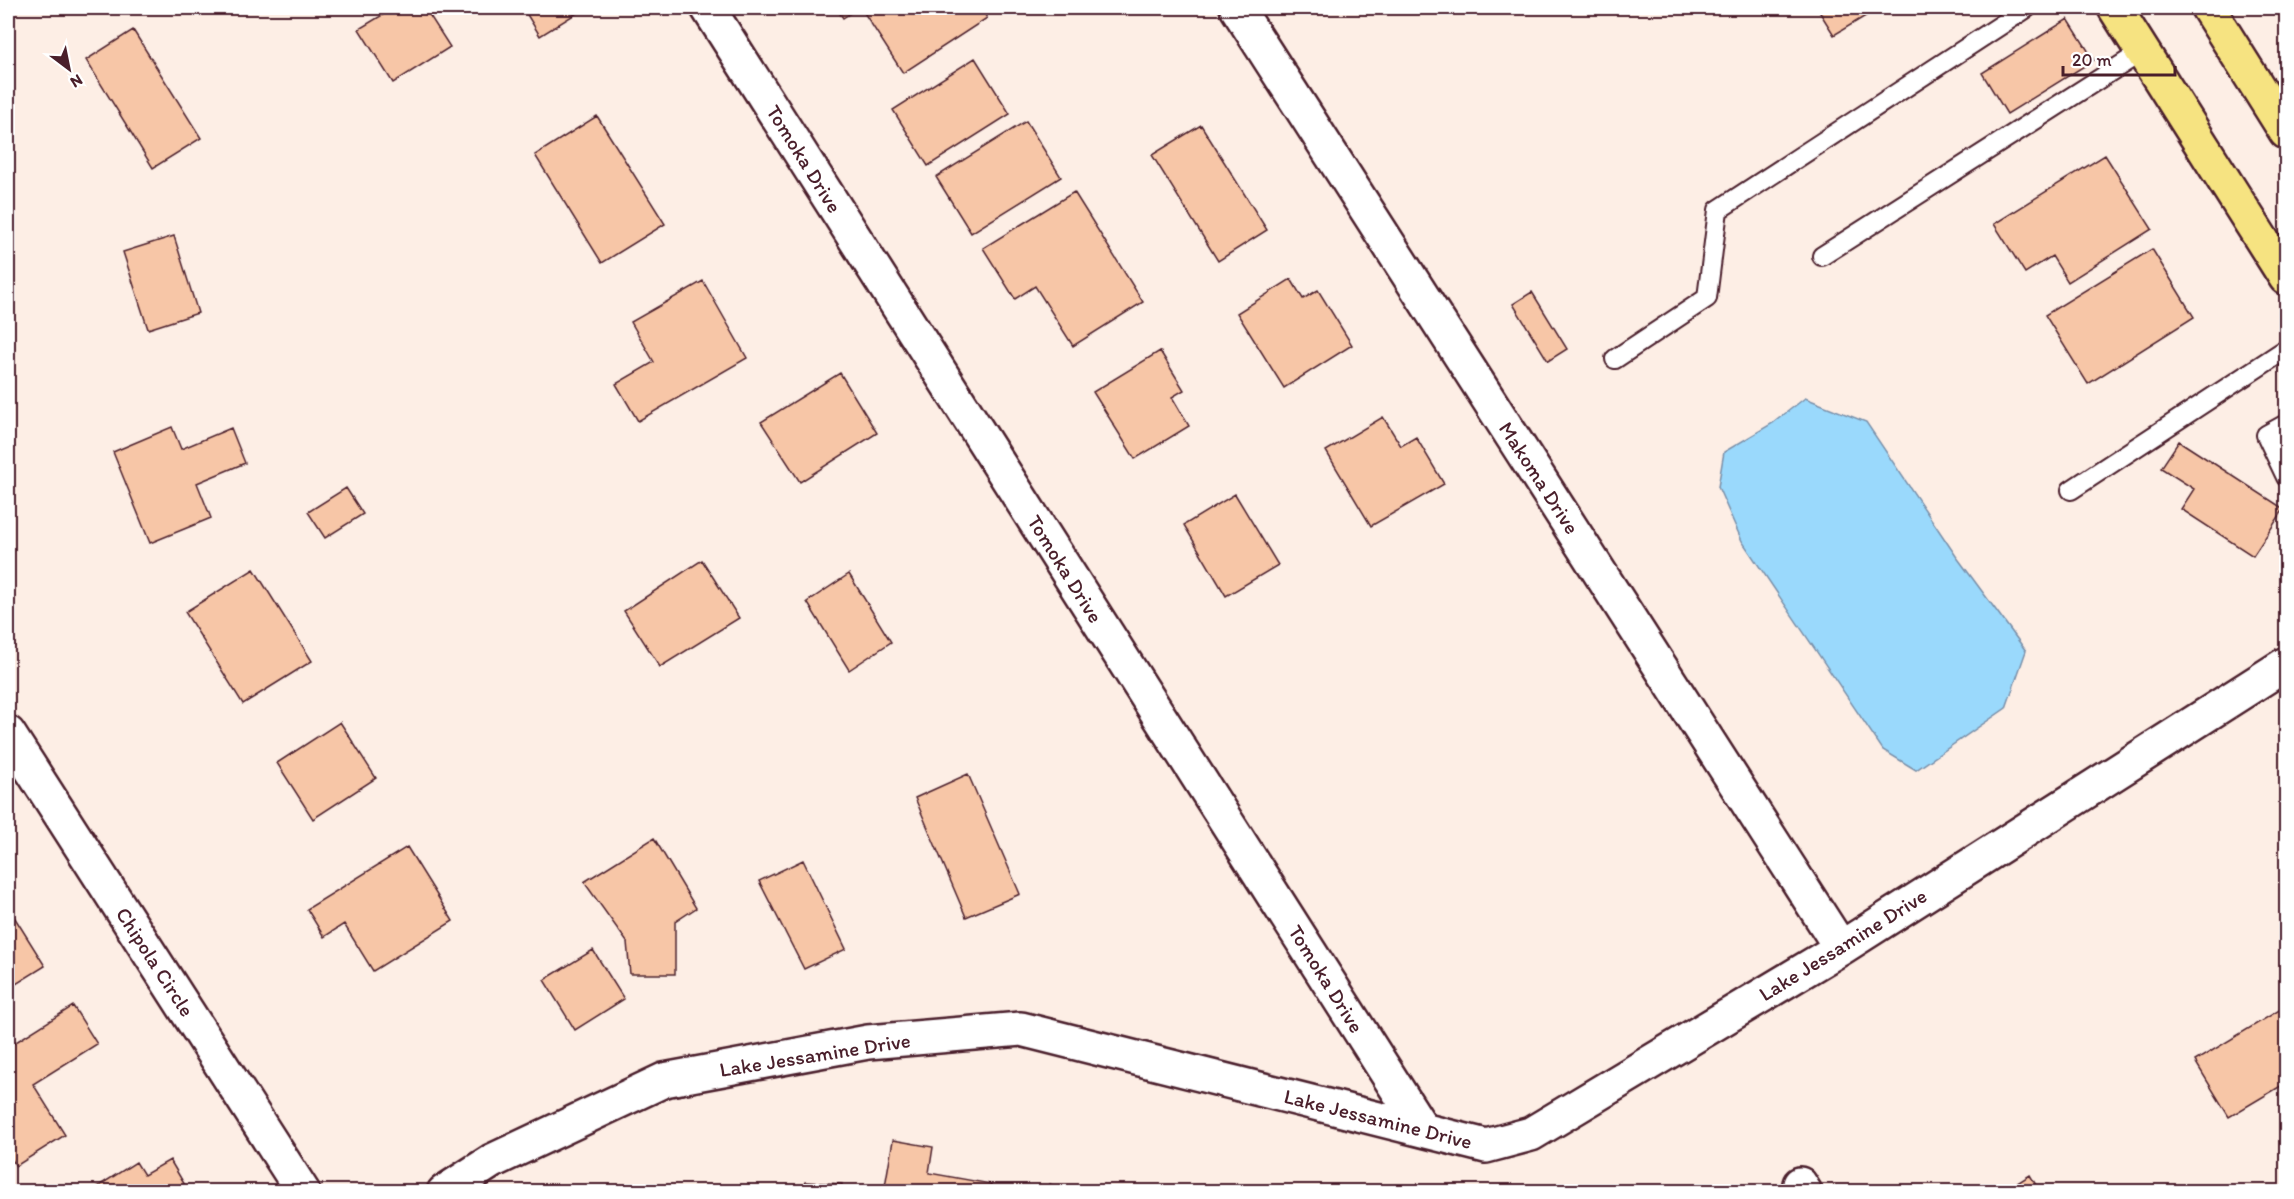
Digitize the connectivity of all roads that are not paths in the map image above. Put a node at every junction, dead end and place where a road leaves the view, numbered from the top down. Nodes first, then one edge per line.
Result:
1 (708, 8) edge
2 (1237, 8) edge
3 (2027, 8) edge
4 (2115, 8) edge
5 (2208, 8) edge
6 (2143, 51) junction
7 (2286, 132) edge
8 (1822, 256) dead end
9 (2286, 278) edge
10 (2286, 349) edge
11 (1616, 359) dead end
12 (2286, 424) edge
13 (2286, 477) edge
14 (2071, 490) dead end
15 (2286, 664) edge
16 (8, 733) edge
17 (1841, 948) junction
18 (1423, 1130) junction
19 (303, 1191) edge
20 (444, 1191) edge

1 - 18 street, Tomoka Drive
2 - 17 street, Makoma Drive
3 - 11 lane
4 - 6 main road
5 - 7 main road
6 - 8 lane
6 - 9 main road
10 - 14 lane
12 - 13 lane
15 - 17 street, Lake Jessamine Drive
16 - 19 street, Chipola Circle
17 - 18 street, Lake Jessamine Drive
18 - 20 street, Lake Jessamine Drive

